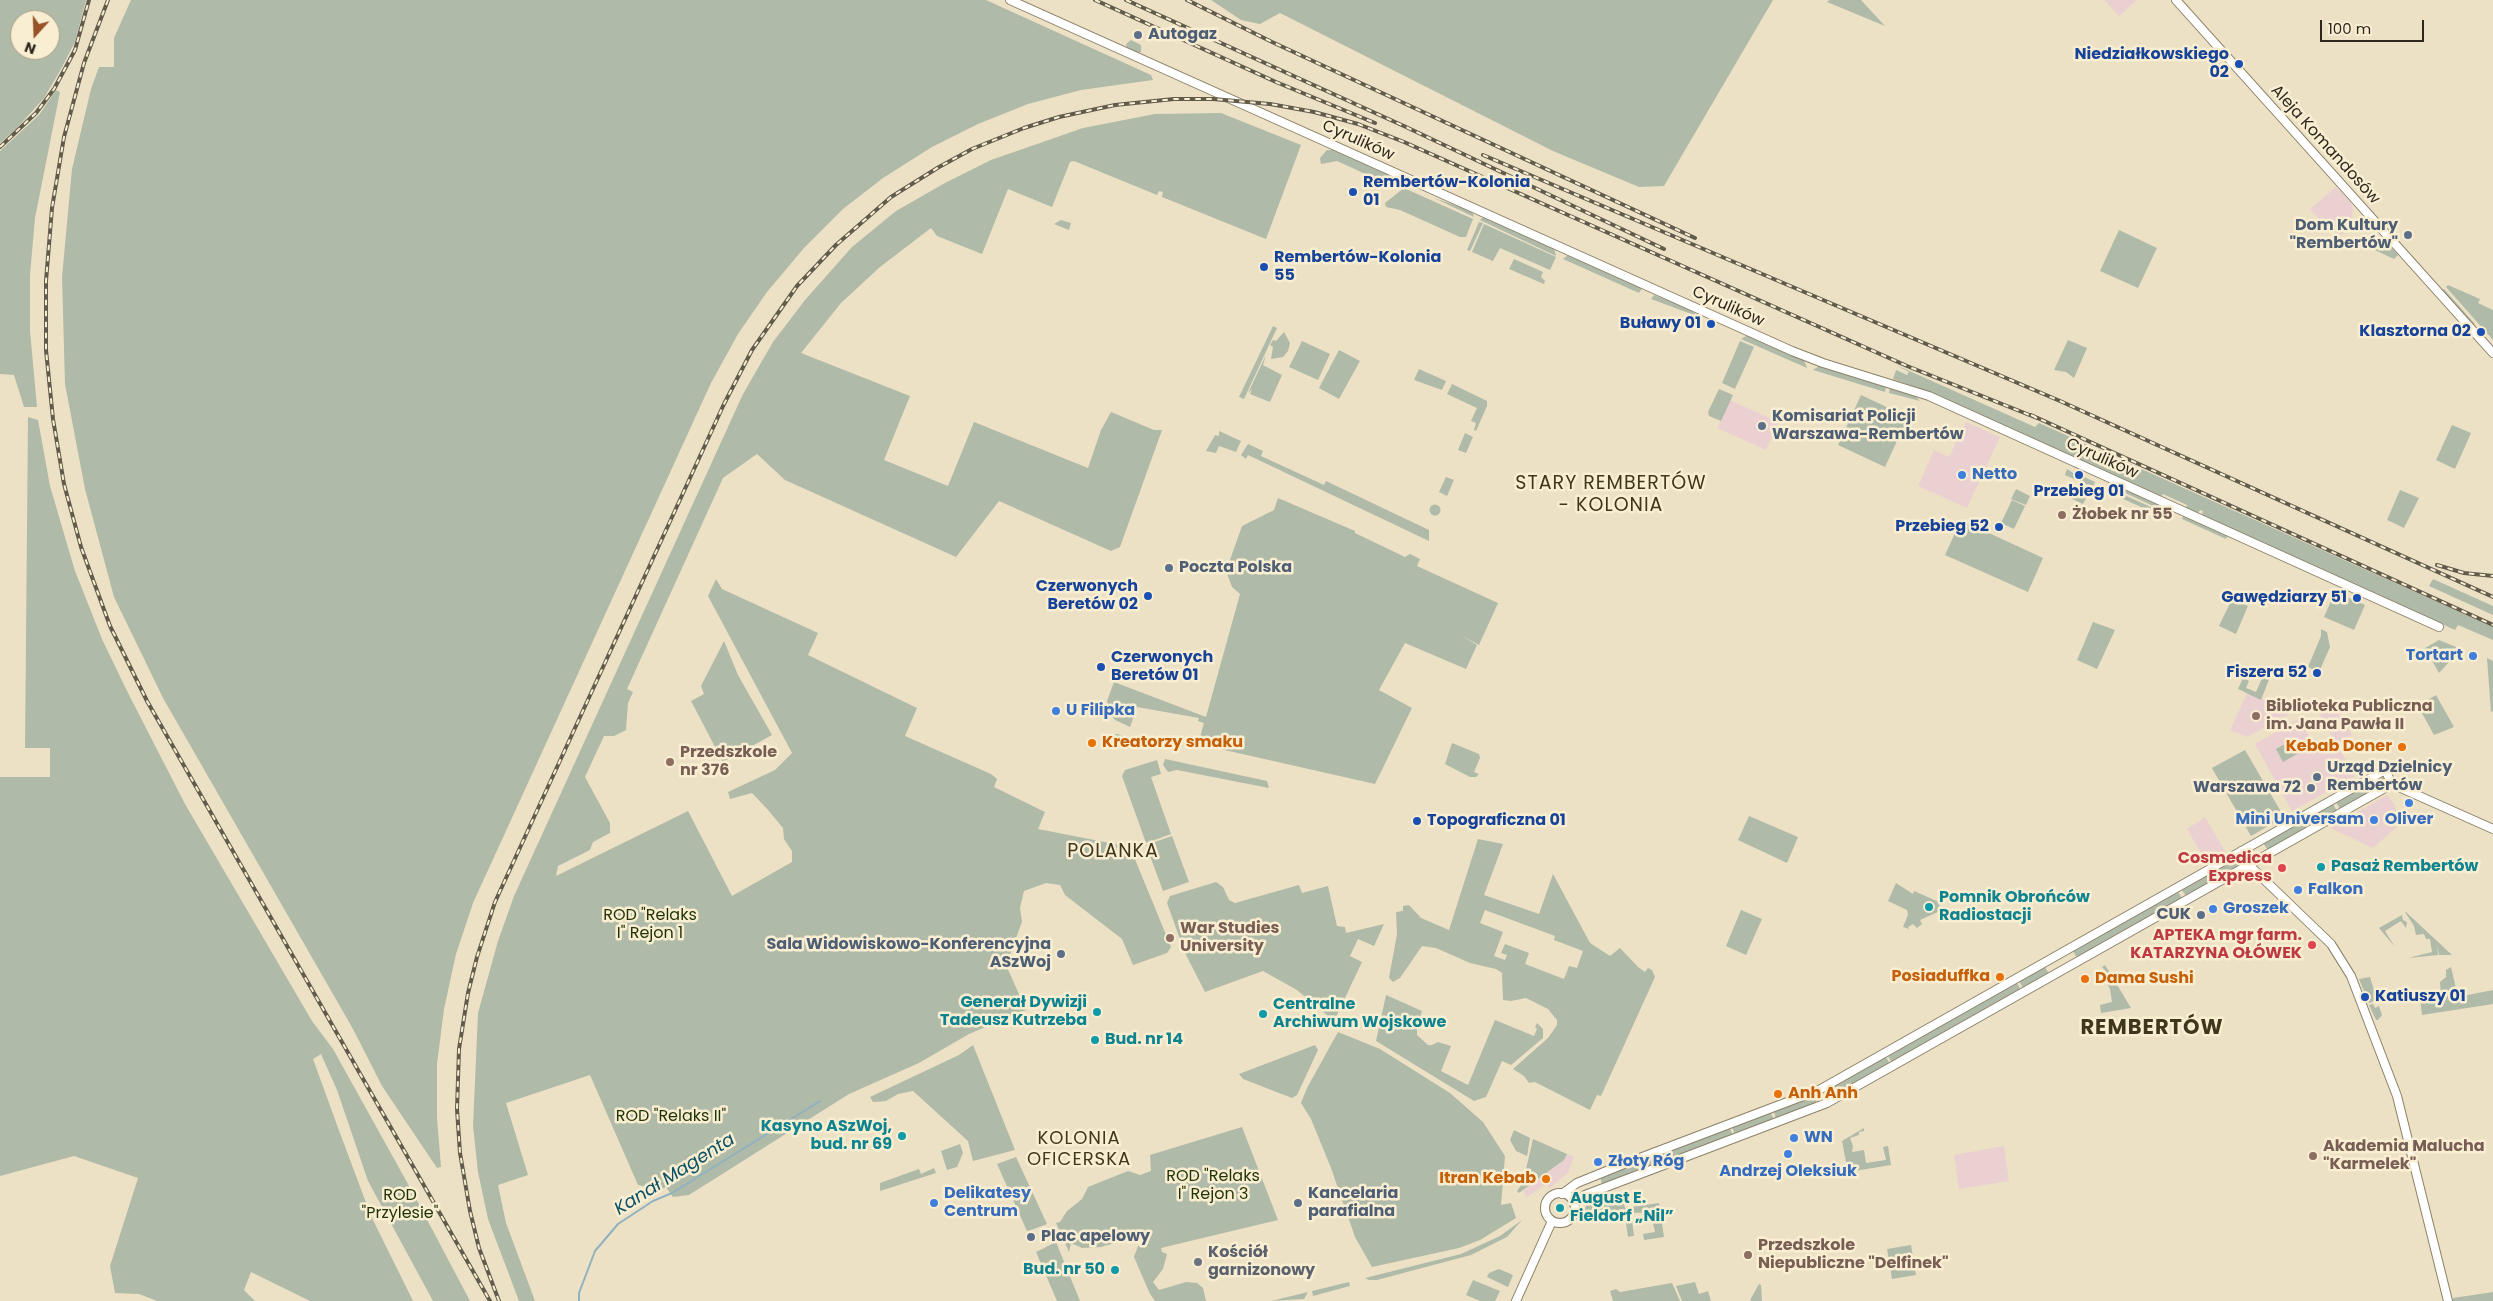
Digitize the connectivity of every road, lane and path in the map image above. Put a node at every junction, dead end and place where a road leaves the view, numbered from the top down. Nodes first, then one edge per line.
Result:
1 (1010, 0) edge
2 (2176, 0) edge
3 (2493, 353) edge
4 (2439, 627) dead end
5 (2392, 784) junction
6 (2493, 829) edge
7 (2241, 851) junction
8 (2249, 865) junction
9 (1562, 1194) junction
10 (1574, 1204) junction
11 (1552, 1221) junction
12 (1516, 1301) edge
13 (2448, 1301) edge

1 - 4 street, Cyrulików
2 - 3 street, Aleja Komandosów
5 - 6 street
5 - 7 street
5 - 8 street
7 - 8 street
7 - 9 street
8 - 10 street
8 - 13 street
9 - 10 street
9 - 11 street
10 - 11 street
11 - 12 street

